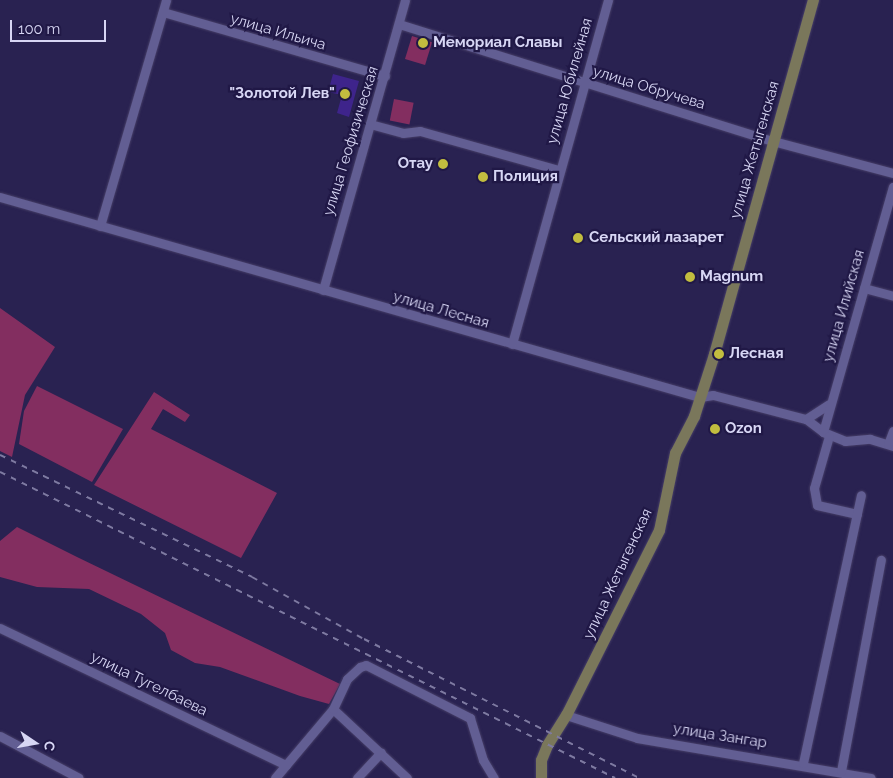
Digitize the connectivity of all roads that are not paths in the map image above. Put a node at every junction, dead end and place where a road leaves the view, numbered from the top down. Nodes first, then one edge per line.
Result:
1 (166, 0) edge
2 (405, 0) edge
3 (608, 0) edge
4 (814, 0) edge
5 (163, 12) junction
6 (399, 24) junction
7 (385, 76) junction
8 (583, 81) junction
9 (370, 124) junction
10 (773, 141) junction
11 (559, 170) junction
12 (893, 173) edge
13 (893, 188) edge
14 (0, 197) edge
15 (100, 226) junction
16 (864, 288) junction
17 (323, 290) junction
18 (893, 296) edge
19 (512, 344) junction
20 (700, 397) junction
21 (829, 404) junction
22 (806, 419) junction
23 (893, 431) edge
24 (826, 434) junction
25 (890, 445) edge
26 (861, 495) dead end
27 (857, 514) junction
28 (881, 560) dead end
29 (0, 628) edge
30 (333, 709) junction
31 (566, 715) junction
32 (0, 736) edge
33 (381, 752) junction
34 (803, 764) junction
35 (286, 766) junction
36 (841, 771) junction
37 (79, 778) edge
38 (276, 778) edge
39 (357, 778) edge
40 (407, 778) edge
41 (494, 778) edge
42 (541, 778) edge
43 (871, 778) edge

1 - 5 street
2 - 6 street, улица Геофизическая
3 - 8 street, улица Юбилейная
4 - 10 main road, улица Жетыгенская
5 - 7 street, улица Ильича
5 - 15 street
6 - 7 street, улица Геофизическая
6 - 8 street, улица Обручева
7 - 9 street, улица Геофизическая
8 - 10 street, улица Обручева
8 - 11 street, улица Юбилейная
9 - 11 street
9 - 17 street, улица Геофизическая
10 - 12 street, улица Обручева
10 - 20 main road, улица Жетыгенская
11 - 19 street, улица Юбилейная
13 - 16 street, улица Илийская
14 - 15 street, улица Лесная
15 - 17 street, улица Лесная
16 - 18 street
16 - 21 street, улица Илийская
17 - 19 street, улица Лесная
19 - 20 street, улица Лесная
20 - 22 street, улица Лесная
20 - 31 main road, улица Жетыгенская
21 - 22 street
21 - 24 street, улица Илийская
22 - 24 street, улица Лесная
23 - 25 street
24 - 25 street, улица Лесная
24 - 27 street, улица Илийская
26 - 27 street
27 - 34 street
28 - 36 street
29 - 35 street, улица Тугелбаева
30 - 33 street
30 - 35 street
30 - 41 street
31 - 34 street, улица Зангар
31 - 42 main road, улица Жетыгенская
32 - 37 street
33 - 39 street
33 - 40 street
34 - 36 street, улица Зангар
35 - 38 street
36 - 43 street, улица Зангар

